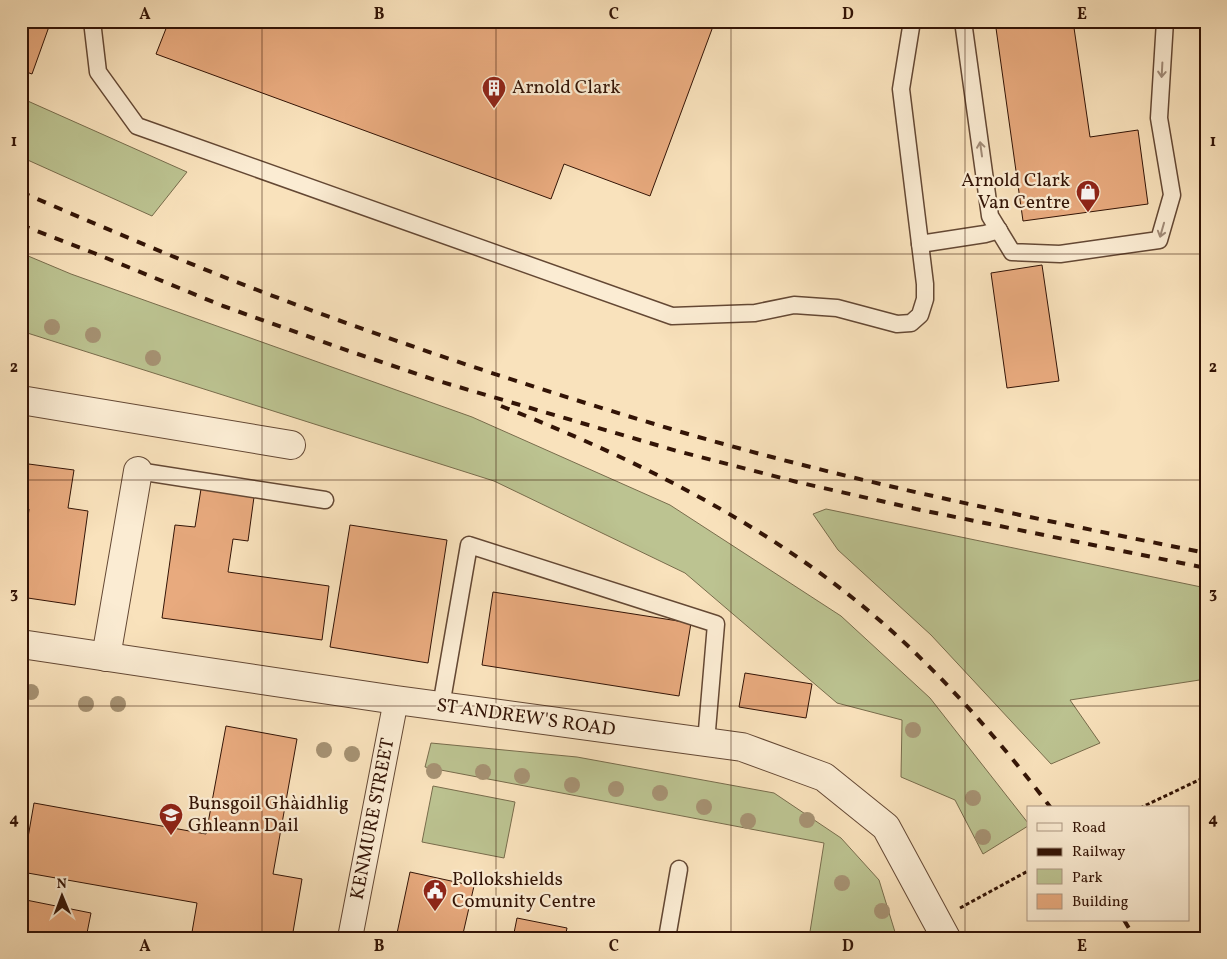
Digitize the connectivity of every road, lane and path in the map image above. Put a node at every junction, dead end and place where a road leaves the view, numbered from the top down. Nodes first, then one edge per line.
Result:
1 (92, 21) edge
2 (912, 21) edge
3 (964, 21) edge
4 (1165, 21) edge
5 (999, 230) junction
6 (920, 244) junction
7 (21, 400) edge
8 (291, 445) dead end
9 (138, 471) joint
10 (325, 500) dead end
11 (21, 644) edge
12 (106, 657) junction
13 (396, 700) junction
14 (441, 706) junction
15 (706, 742) junction
16 (1201, 779) dead end
17 (1144, 806) edge
18 (679, 869) dead end
19 (1027, 872) edge
20 (942, 929) edge
21 (350, 938) edge
22 (667, 938) edge

1 - 6 lane
2 - 6 lane
5 -> 3 lane
4 -> 5 lane
5 - 6 lane
7 - 8 street
9 - 10 lane
9 - 12 street
11 - 12 street, ST ANDREW'S ROAD
12 - 13 street, ST ANDREW'S ROAD
13 - 14 street, ST ANDREW'S ROAD
13 - 21 street, KENMURE STREET
14 - 15 street, ST ANDREW'S ROAD
14 - 15 lane
15 - 20 street, ST ANDREW'S ROAD
16 - 17 path
18 - 22 lane
19 - 20 path

